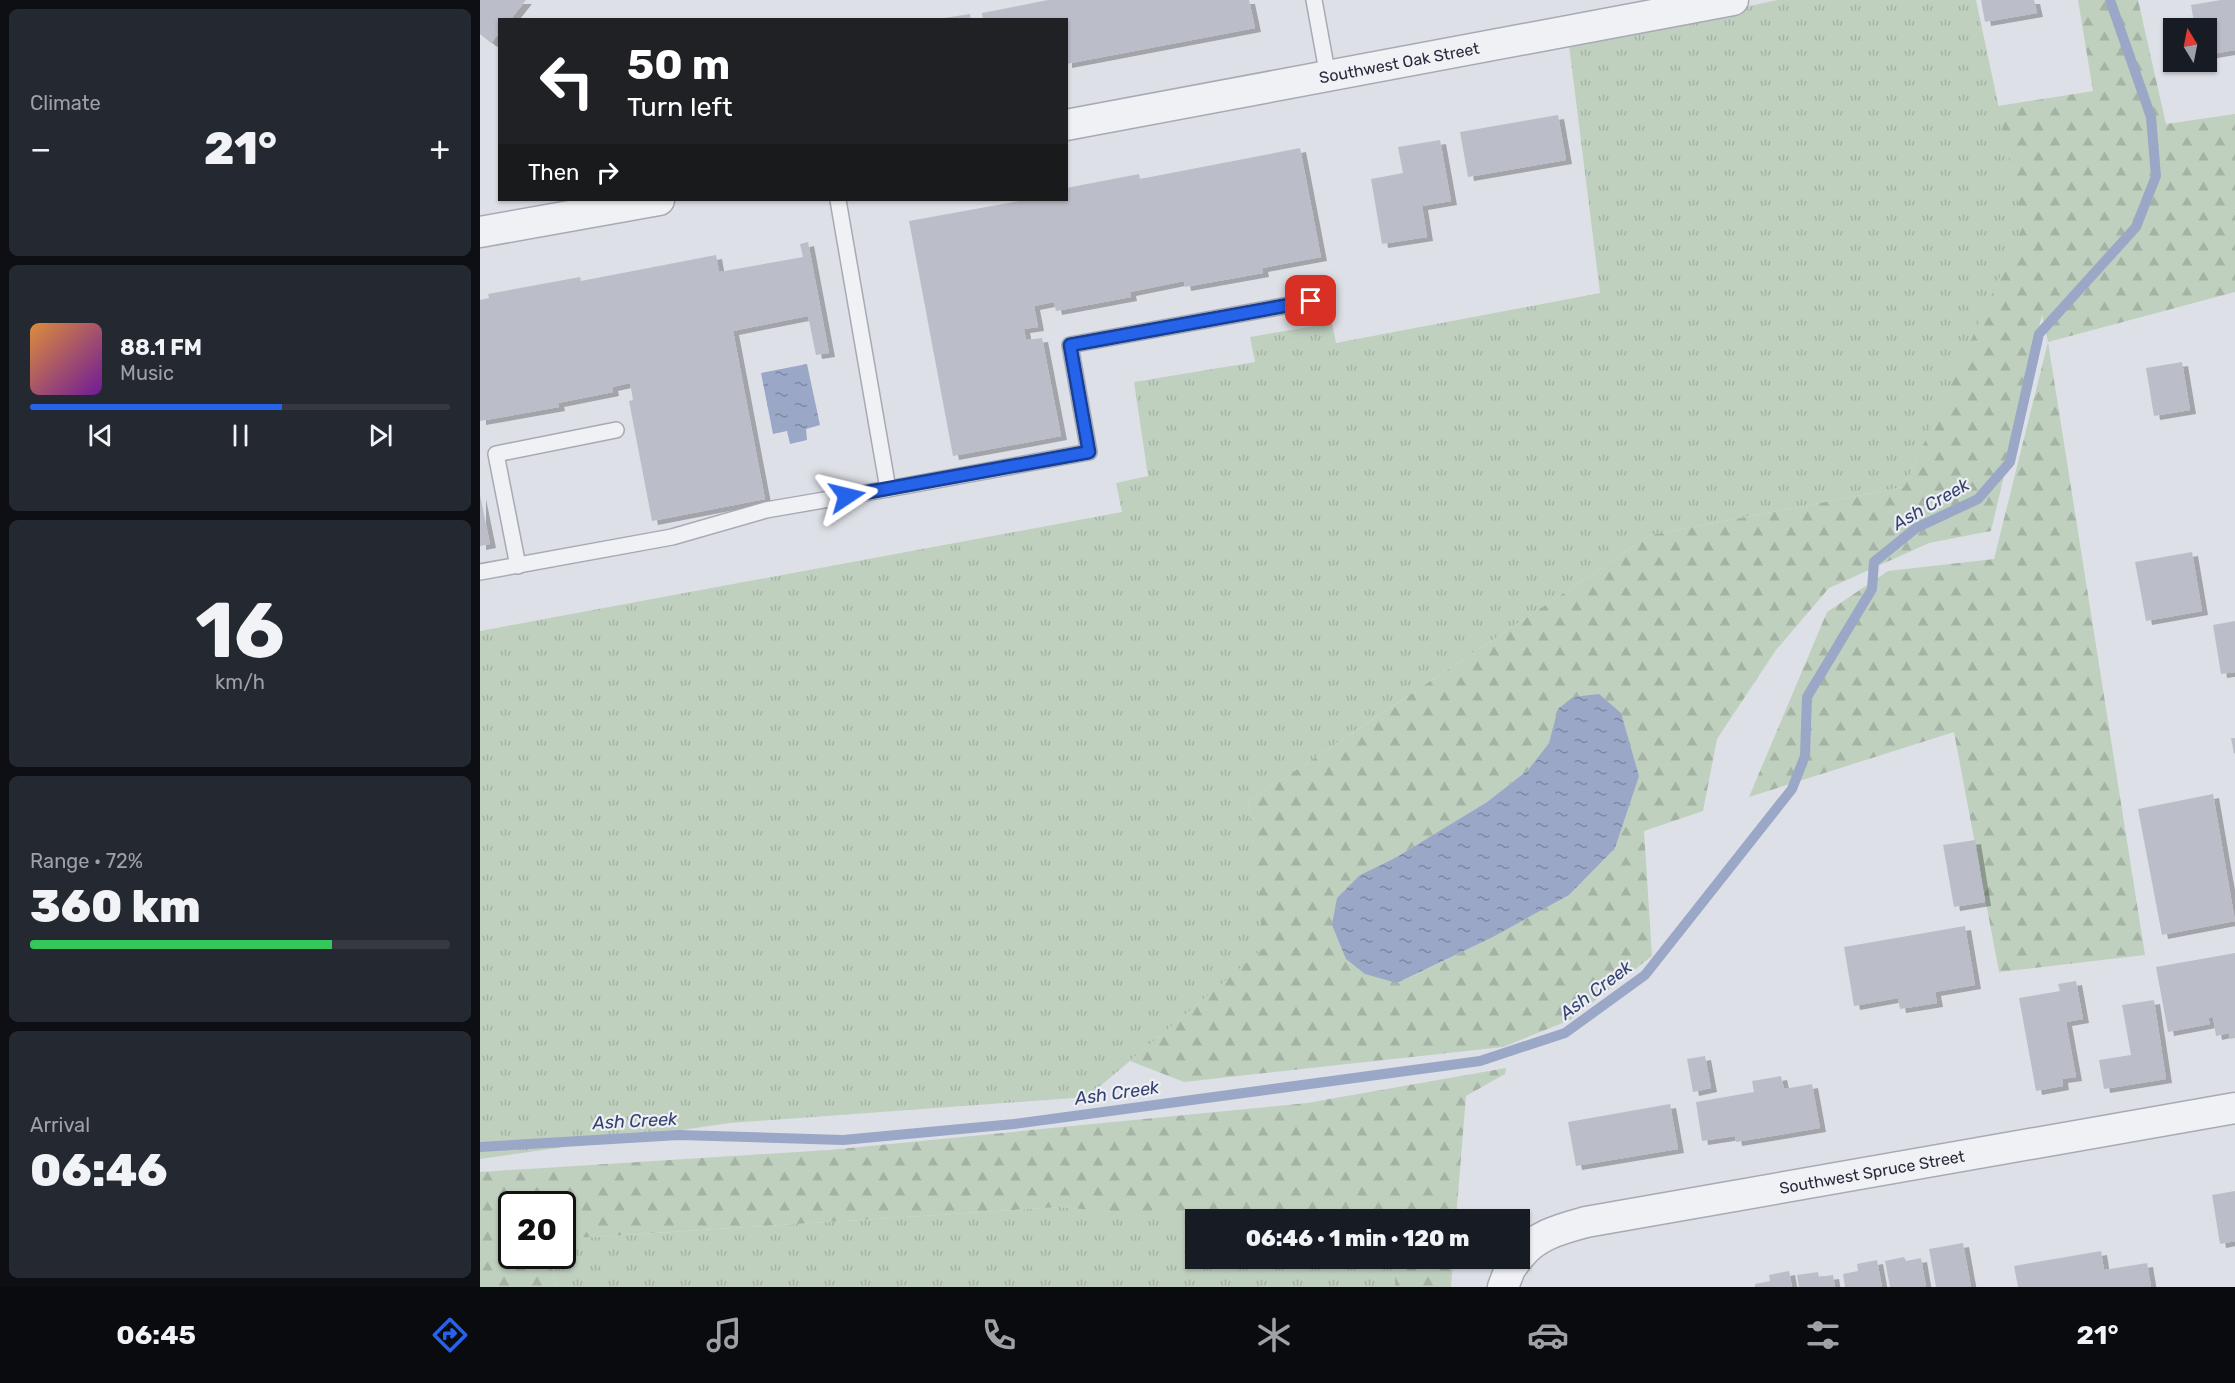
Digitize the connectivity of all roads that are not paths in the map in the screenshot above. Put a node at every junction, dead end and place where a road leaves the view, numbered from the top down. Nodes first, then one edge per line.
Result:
1 (1314, 0) edge
2 (1733, 0) edge
3 (1328, 77) junction
4 (1068, 125) edge
5 (653, 201) edge
6 (838, 201) edge
7 (480, 232) edge
8 (1311, 301) dead end
9 (616, 430) dead end
10 (888, 489) junction
11 (518, 566) junction
12 (480, 572) edge
13 (2235, 1108) edge
14 (1530, 1243) edge

1 - 3 lane
2 - 3 street, Southwest Oak Street
3 - 4 street, Southwest Oak Street
5 - 7 street
6 - 10 lane
8 - 10 lane
9 - 11 lane
10 - 11 lane
11 - 12 lane
13 - 14 street, Southwest Spruce Street

